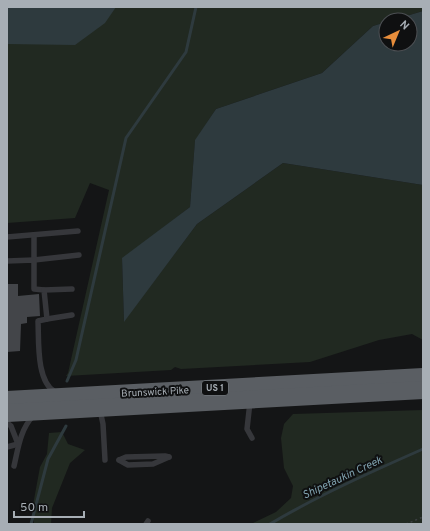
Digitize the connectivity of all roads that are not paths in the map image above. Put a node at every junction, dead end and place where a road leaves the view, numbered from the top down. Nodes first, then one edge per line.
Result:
1 (78, 231) dead end
2 (34, 234) junction
3 (7, 236) edge
4 (79, 255) dead end
5 (34, 260) junction
6 (7, 261) edge
7 (72, 289) dead end
8 (44, 290) junction
9 (72, 315) dead end
10 (47, 319) junction
11 (423, 377) edge
12 (423, 390) edge
13 (63, 396) junction
14 (7, 400) edge
15 (250, 400) junction
16 (99, 408) junction
17 (37, 412) junction
18 (7, 413) edge
19 (7, 423) edge
20 (252, 438) dead end
21 (18, 444) junction
22 (7, 447) edge
23 (105, 460) dead end
24 (119, 460) joint
25 (14, 466) dead end

1 - 2 lane
2 - 3 lane
2 - 5 lane
4 - 5 lane
5 - 6 lane
5 - 8 lane
7 - 8 lane
8 - 10 lane
9 - 10 lane
10 - 13 lane
11 - 13 highway, Brunswick Pike / US 1
12 - 15 highway, Brunswick Pike / US 1
13 - 14 highway, Brunswick Pike / US 1
15 - 16 highway, Brunswick Pike / US 1
15 - 20 lane
16 - 17 highway, Brunswick Pike / US 1
16 - 23 lane
17 - 18 highway, Brunswick Pike / US 1
17 - 21 lane
19 - 21 lane
21 - 22 lane
21 - 25 lane
24 - 24 lane

